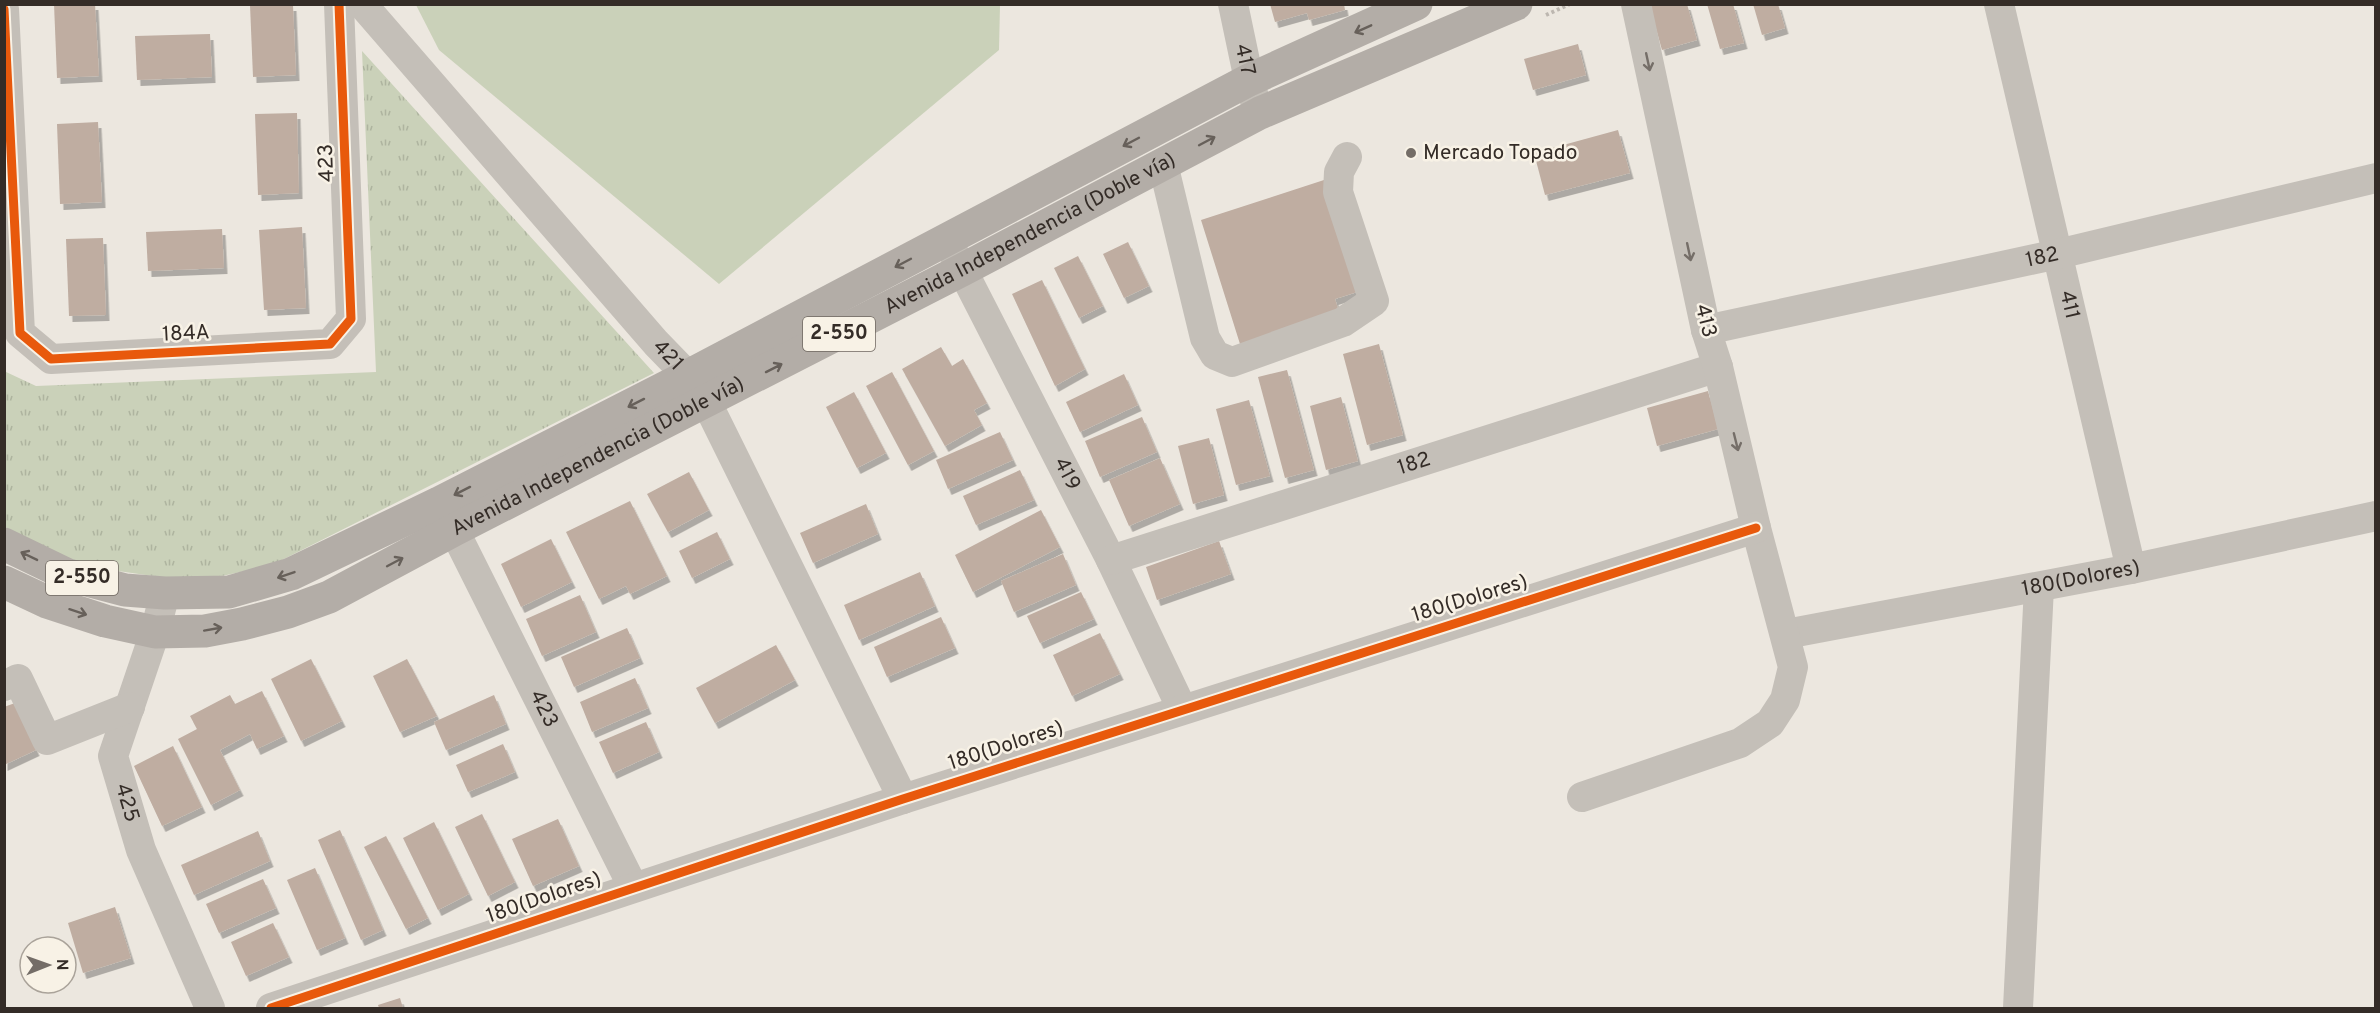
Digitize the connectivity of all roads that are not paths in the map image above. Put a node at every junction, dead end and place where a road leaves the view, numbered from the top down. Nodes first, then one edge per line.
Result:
1 (339, 4) edge
2 (362, 4) edge
3 (1233, 4) edge
4 (1416, 4) edge
5 (1516, 4) edge
6 (1636, 4) edge
7 (1999, 4) edge
8 (4, 9) edge
9 (1249, 80) junction
10 (1260, 114) junction
11 (1347, 157) dead end
12 (1163, 164) junction
13 (2376, 178) edge
14 (10, 234) edge
15 (947, 240) junction
16 (2058, 254) junction
17 (962, 270) junction
18 (351, 319) joint
19 (1706, 330) junction
20 (1718, 367) junction
21 (688, 376) junction
22 (706, 403) junction
23 (2376, 516) edge
24 (1756, 528) junction
25 (454, 530) junction
26 (4, 544) edge
27 (1111, 560) junction
28 (2131, 569) junction
29 (4, 582) edge
30 (2038, 587) junction
31 (165, 593) junction
32 (155, 632) junction
33 (1786, 634) junction
34 (4, 686) edge
35 (130, 707) junction
36 (1182, 709) junction
37 (1582, 797) dead end
38 (903, 799) junction
39 (633, 887) junction
40 (210, 1008) edge
41 (271, 1008) edge
42 (2018, 1008) edge

1 - 18 street, 423
2 - 21 street, 421
3 - 9 street, 417
4 -> 9 main road, Avenida Independencia (Doble vía) / 2-550
5 - 10 main road, Avenida Independencia (Doble vía) / 2-550
6 -> 19 street, 413
7 - 16 street, 411
8 - 14 street
9 - 10 street, 417
9 -> 15 main road, Avenida Independencia (Doble vía) / 2-550
12 -> 10 main road, Avenida Independencia (Doble vía) / 2-550
11 - 12 street
12 - 17 main road, Avenida Independencia (Doble vía) / 2-550
13 - 16 street, 182
14 - 18 street, 184A
15 - 17 street, 419
15 -> 21 main road, Avenida Independencia (Doble vía) / 2-550
16 - 19 street, 182
16 - 28 street, 411
22 -> 17 main road, Avenida Independencia (Doble vía) / 2-550
17 - 27 street, 419
19 - 20 street, 413
20 -> 24 street, 413
20 - 27 street, 182
21 - 22 street, 421
21 -> 31 main road, Avenida Independencia (Doble vía) / 2-550
22 - 25 main road, Avenida Independencia (Doble vía) / 2-550
22 - 38 street, 421
23 - 28 street, 180(Dolores)
24 - 33 street, 413
24 - 36 street, 180(Dolores)
32 -> 25 main road, Avenida Independencia (Doble vía) / 2-550
25 - 39 street, 423
31 -> 26 main road, 2-550
27 - 36 street, 419
28 - 30 street, 180(Dolores)
29 -> 32 main road, 2-550
30 - 33 street, 180(Dolores)
30 - 42 street
31 - 32 street, 425
32 - 35 street, 425
33 - 37 street, 413
34 - 35 street
35 - 40 street, 425
36 - 38 street, 180(Dolores)
38 - 39 street, 180(Dolores)
39 - 41 street, 180(Dolores)

